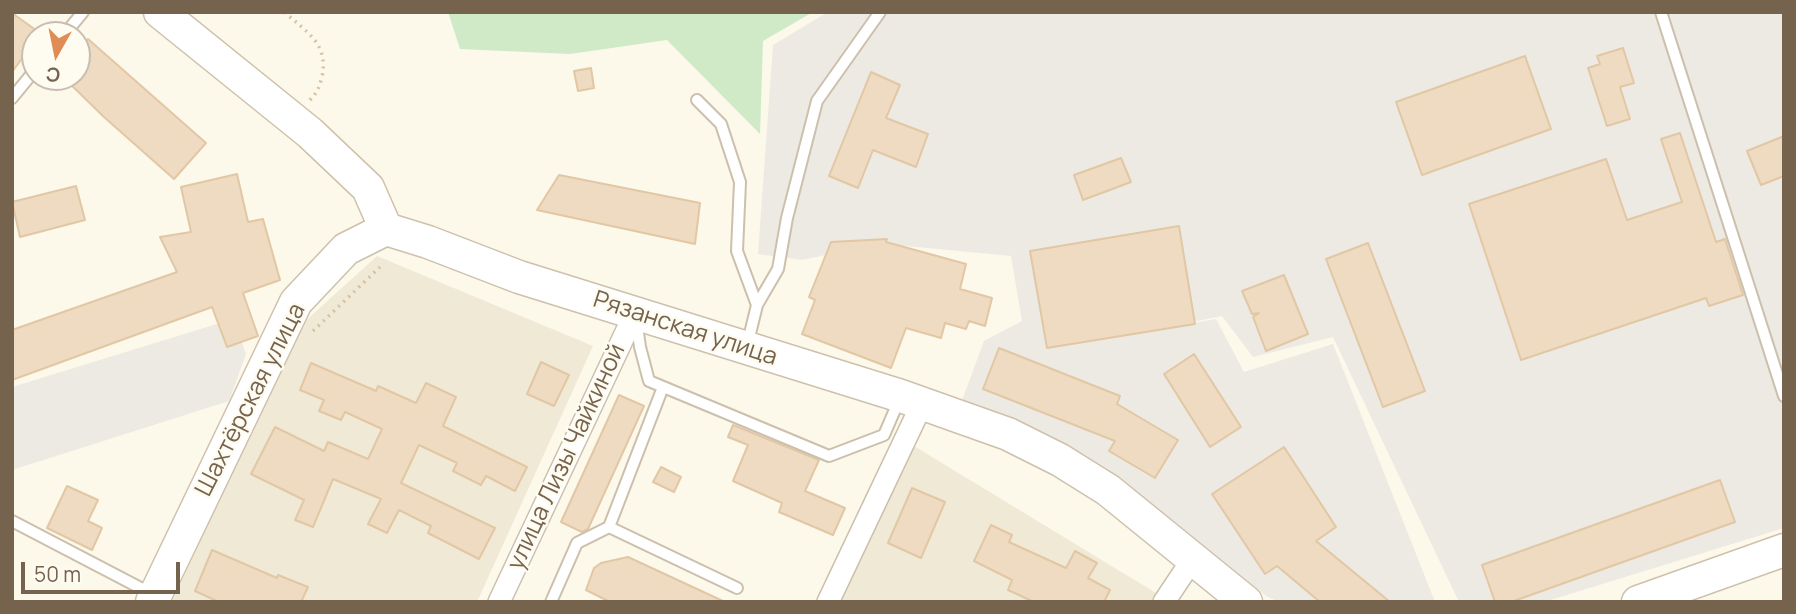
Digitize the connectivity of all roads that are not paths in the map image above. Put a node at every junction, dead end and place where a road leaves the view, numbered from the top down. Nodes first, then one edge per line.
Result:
1 (160, 12) edge
2 (880, 12) edge
3 (1661, 12) edge
4 (191, 23) edge
5 (697, 100) dead end
6 (386, 229) junction
7 (757, 305) junction
8 (635, 313) junction
9 (747, 349) junction
10 (663, 387) junction
11 (1784, 396) edge
12 (912, 400) junction
13 (12, 521) edge
14 (609, 527) junction
15 (1784, 550) edge
16 (1192, 560) junction
17 (737, 589) dead end
18 (153, 598) edge
19 (499, 602) edge
20 (551, 602) edge
21 (828, 602) edge
22 (1164, 602) edge
23 (1246, 602) edge
24 (1637, 602) edge

1 - 4 main road
2 - 7 lane
3 - 11 lane
4 - 6 main road
5 - 7 lane
6 - 8 main road, Рязанская улица
6 - 18 main road, Шахтёрская улица
7 - 9 lane
8 - 9 main road, Рязанская улица
8 - 10 lane
8 - 19 street, улица Лизы Чайкиной
9 - 12 main road, Рязанская улица
10 - 12 lane
10 - 14 lane
12 - 16 main road, Рязанская улица
12 - 21 street
13 - 18 lane
14 - 17 lane
14 - 20 lane
15 - 24 main road
16 - 22 street
16 - 23 main road, Рязанская улица

